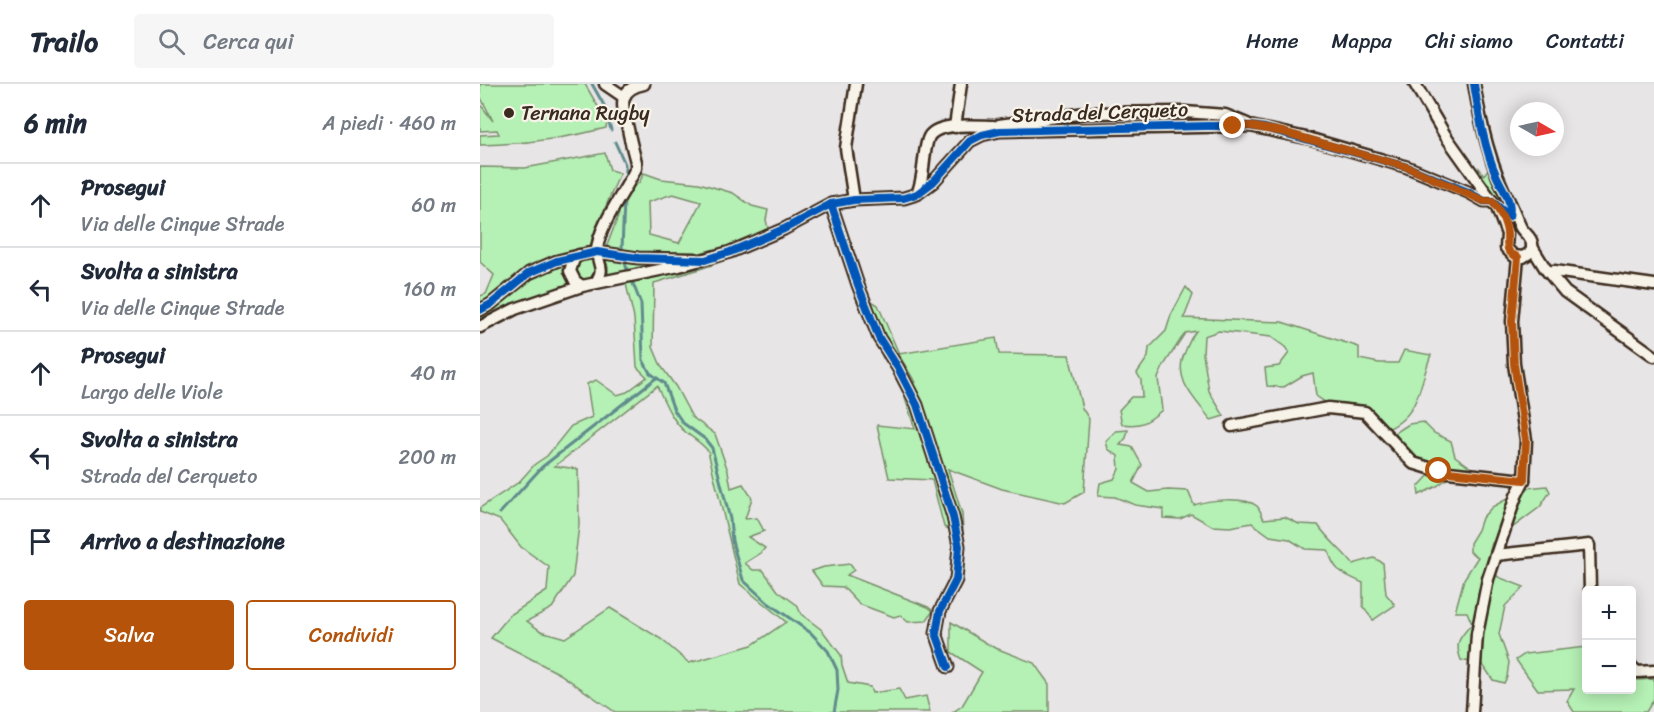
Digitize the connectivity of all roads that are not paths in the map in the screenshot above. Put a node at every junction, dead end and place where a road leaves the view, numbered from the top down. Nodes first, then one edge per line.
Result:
1 (605, 84) edge
2 (644, 84) edge
3 (856, 84) edge
4 (961, 84) edge
5 (1415, 84) edge
6 (1474, 84) edge
7 (624, 97) junction
8 (993, 126) junction
9 (1250, 126) junction
10 (955, 127) junction
11 (982, 135) junction
12 (917, 194) junction
13 (854, 200) junction
14 (1510, 203) junction
15 (831, 204) junction
16 (1494, 204) junction
17 (1509, 216) junction
18 (1520, 229) junction
19 (1506, 231) junction
20 (1532, 248) junction
21 (597, 252) junction
22 (579, 255) junction
23 (1521, 257) junction
24 (638, 258) junction
25 (705, 260) junction
26 (1546, 270) junction
27 (638, 275) junction
28 (596, 282) junction
29 (1654, 285) edge
30 (582, 286) junction
31 (480, 310) edge
32 (480, 327) edge
33 (1654, 356) edge
34 (1232, 426) dead end
35 (1524, 480) junction
36 (1496, 555) junction
37 (1590, 586) edge
38 (948, 667) dead end
39 (1654, 670) edge
40 (1636, 671) edge
41 (1472, 712) edge

1 - 7 street
2 - 7 street
3 - 13 street
4 - 10 street
5 - 16 street
6 - 14 street
7 - 21 street
8 - 9 street, Strada del Cerqueto
8 - 10 street, Strada del Cerqueto
8 - 11 street, Strada del Cerqueto
9 - 11 street, Strada del Cerqueto
9 - 16 street, Strada del Cerqueto
10 - 12 street, Strada del Cerqueto
11 - 12 street, Strada del Cerqueto
12 - 13 street
13 - 15 street
14 - 17 street
14 - 18 street
15 - 25 street
15 - 38 street
16 - 17 street
16 - 19 street
17 - 18 street
17 - 19 street
18 - 19 street
18 - 20 street
19 - 23 street
20 - 23 street
20 - 26 street
21 - 22 street
21 - 24 street
21 - 28 street
22 - 30 street
22 - 31 street
23 - 26 street
23 - 35 street
24 - 25 street
24 - 27 street
25 - 27 street
26 - 29 street
26 - 33 street
27 - 28 street
28 - 30 street
30 - 32 street
34 - 35 street
35 - 36 street
36 - 37 street
36 - 41 street
39 - 40 street

